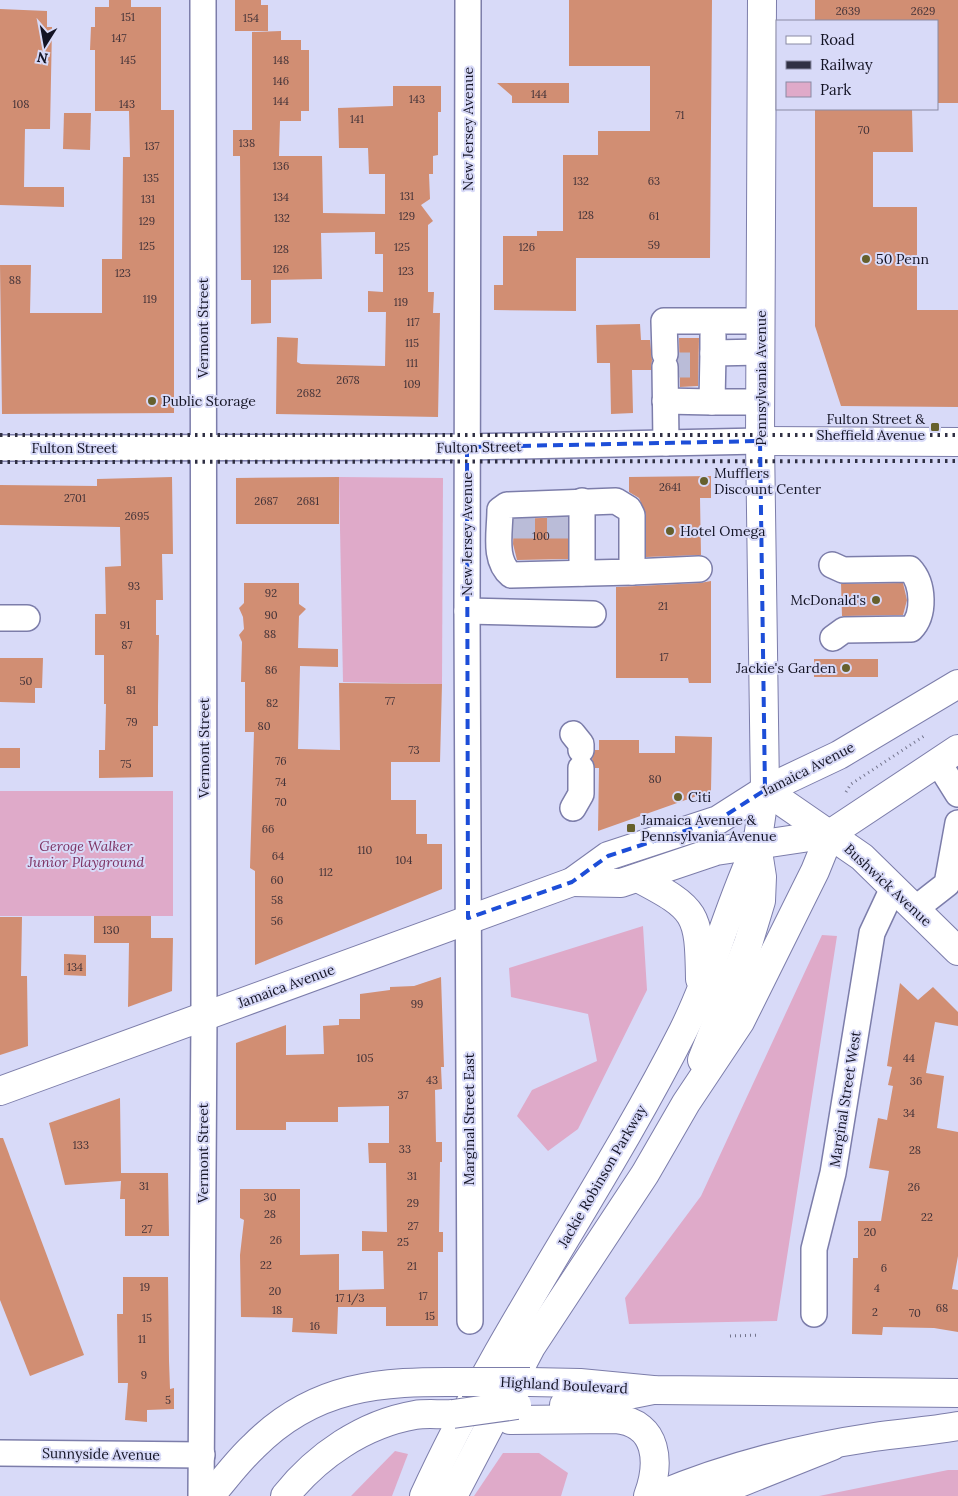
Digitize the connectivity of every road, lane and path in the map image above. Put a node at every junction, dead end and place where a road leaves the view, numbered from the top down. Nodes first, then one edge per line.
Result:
1 (202, 0) edge
2 (468, 0) edge
3 (762, 0) edge
4 (713, 321) junction
5 (761, 321) junction
6 (761, 352) junction
7 (710, 361) junction
8 (760, 402) junction
9 (704, 407) junction
10 (665, 410) junction
11 (760, 441) junction
12 (699, 442) junction
13 (958, 442) edge
14 (666, 443) junction
15 (467, 447) junction
16 (0, 448) edge
17 (204, 449) junction
18 (582, 501) junction
19 (503, 531) junction
20 (467, 538) junction
21 (832, 565) dead end
22 (699, 569) dead end
23 (632, 572) junction
24 (582, 573) junction
25 (467, 612) junction
26 (593, 614) dead end
27 (0, 618) edge
28 (26, 618) dead end
29 (833, 638) dead end
30 (958, 684) edge
31 (925, 735) dead end
32 (578, 750) dead end
33 (948, 756) edge
34 (765, 790) junction
35 (844, 794) dead end
36 (958, 794) edge
37 (573, 808) dead end
38 (958, 823) edge
39 (830, 834) junction
40 (757, 845) junction
41 (638, 878) junction
42 (572, 882) junction
43 (893, 888) junction
44 (915, 909) junction
45 (468, 918) junction
46 (958, 951) edge
47 (700, 993) junction
48 (204, 1015) junction
49 (0, 1091) edge
50 (686, 1103) junction
51 (814, 1314) dead end
52 (470, 1320) dead end
53 (760, 1335) dead end
54 (730, 1336) dead end
55 (958, 1392) edge
56 (579, 1402) junction
57 (958, 1426) edge
58 (832, 1446) junction
59 (0, 1452) edge
60 (202, 1455) junction
61 (201, 1496) edge
62 (210, 1496) edge
63 (285, 1496) edge
64 (424, 1496) edge
65 (453, 1496) edge
66 (648, 1496) edge
67 (656, 1496) edge
68 (706, 1496) edge

1 - 17 street, Vermont Street
2 - 15 street, New Jersey Avenue
3 - 5 main road, Pennsylvania Avenue
4 - 5 street
4 - 7 street
4 - 10 street
5 - 6 main road, Pennsylvania Avenue
6 - 7 street
6 - 8 main road, Pennsylvania Avenue
7 - 9 street
8 - 9 street
8 - 11 main road, Pennsylvania Avenue
9 - 10 street
9 - 12 street
10 - 14 street
11 - 12 street, Fulton Street
11 - 13 main road, Fulton Street
11 - 34 main road, Pennsylvania Avenue
12 - 14 street, Fulton Street
14 - 15 street, Fulton Street
15 - 17 street, Fulton Street
15 - 20 street, New Jersey Avenue
16 - 17 street, Fulton Street
17 - 48 street, Vermont Street
18 - 19 street
18 - 23 street
18 - 24 street
19 - 20 street
19 - 24 street
20 - 25 street, New Jersey Avenue
21 - 29 street
22 - 23 street
23 - 24 street
25 - 26 street
25 - 45 street, New Jersey Avenue
27 - 28 street
30 - 34 main road, Jamaica Avenue
31 - 35 path
32 - 37 street
33 - 36 street
33 - 39 main road, Jamaica Avenue
34 - 39 main road, Bushwick Avenue
34 - 40 main road, Pennsylvania Avenue
34 - 42 main road, Jamaica Avenue
38 - 44 street
39 - 40 main road, Jamaica Avenue
39 - 43 main road, Bushwick Avenue
39 - 50 main road
40 - 41 main road, Jamaica Avenue
40 - 47 main road, Jackie Robinson Parkway
40 - 50 main road
41 - 42 main road, Jamaica Avenue
41 - 47 main road
42 - 45 main road, Jamaica Avenue
43 - 44 main road, Bushwick Avenue
43 - 51 street, Marginal Street West
44 - 46 main road, Bushwick Avenue
45 - 48 main road, Jamaica Avenue
45 - 52 street, Marginal Street East
47 - 64 main road, Jackie Robinson Parkway
48 - 49 main road, Jamaica Avenue
48 - 60 street, Vermont Street
50 - 65 main road
53 - 54 path
55 - 56 main road
56 - 62 main road, Highland Boulevard, bridge
56 - 63 main road, bridge
56 - 66 main road
57 - 58 main road
58 - 67 main road
58 - 68 main road
59 - 60 street, Sunnyside Avenue
60 - 61 street, Vermont Street

